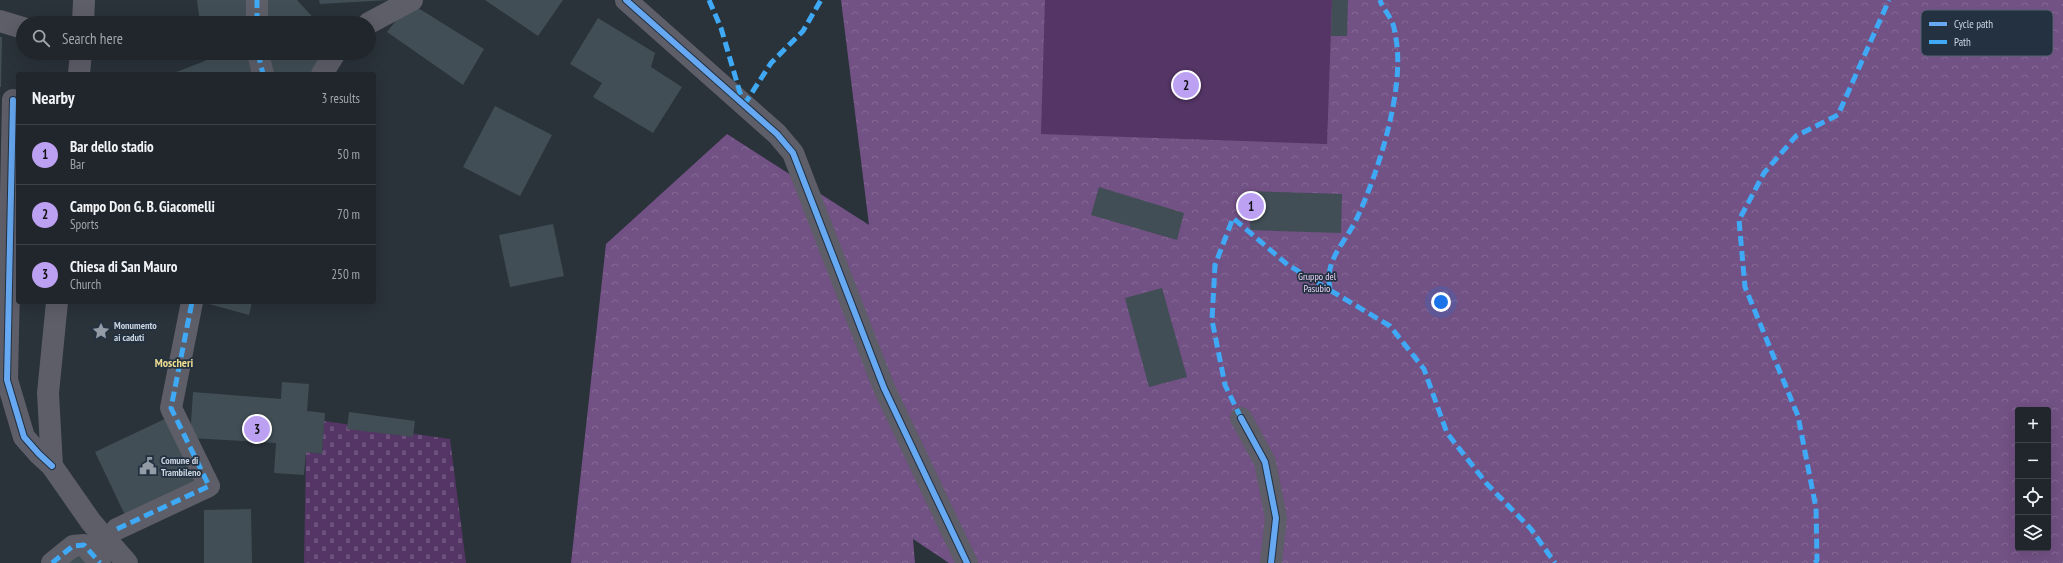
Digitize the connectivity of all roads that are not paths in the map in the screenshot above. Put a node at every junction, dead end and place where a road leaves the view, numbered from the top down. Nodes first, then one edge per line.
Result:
1 (84, 0) edge
2 (257, 0) edge
3 (412, 0) edge
4 (626, 0) edge
5 (83, 16) edge
6 (257, 16) edge
7 (376, 19) edge
8 (0, 21) edge
9 (16, 26) edge
10 (80, 60) edge
11 (259, 60) edge
12 (331, 60) edge
13 (79, 72) edge
14 (262, 72) edge
15 (323, 72) edge
16 (13, 100) dead end
17 (56, 304) edge
18 (192, 304) edge
19 (1241, 418) dead end
20 (52, 466) junction
21 (117, 529) dead end
22 (52, 563) edge
23 (100, 563) edge
24 (127, 563) edge
25 (967, 563) edge
26 (1271, 563) edge

1 - 5 street
2 - 6 street
3 - 7 street
4 - 25 street
8 - 9 street
10 - 13 street
11 - 14 street
12 - 15 street
16 - 20 street
17 - 20 street
18 - 21 street
19 - 26 street
20 - 24 street
22 - 23 street

